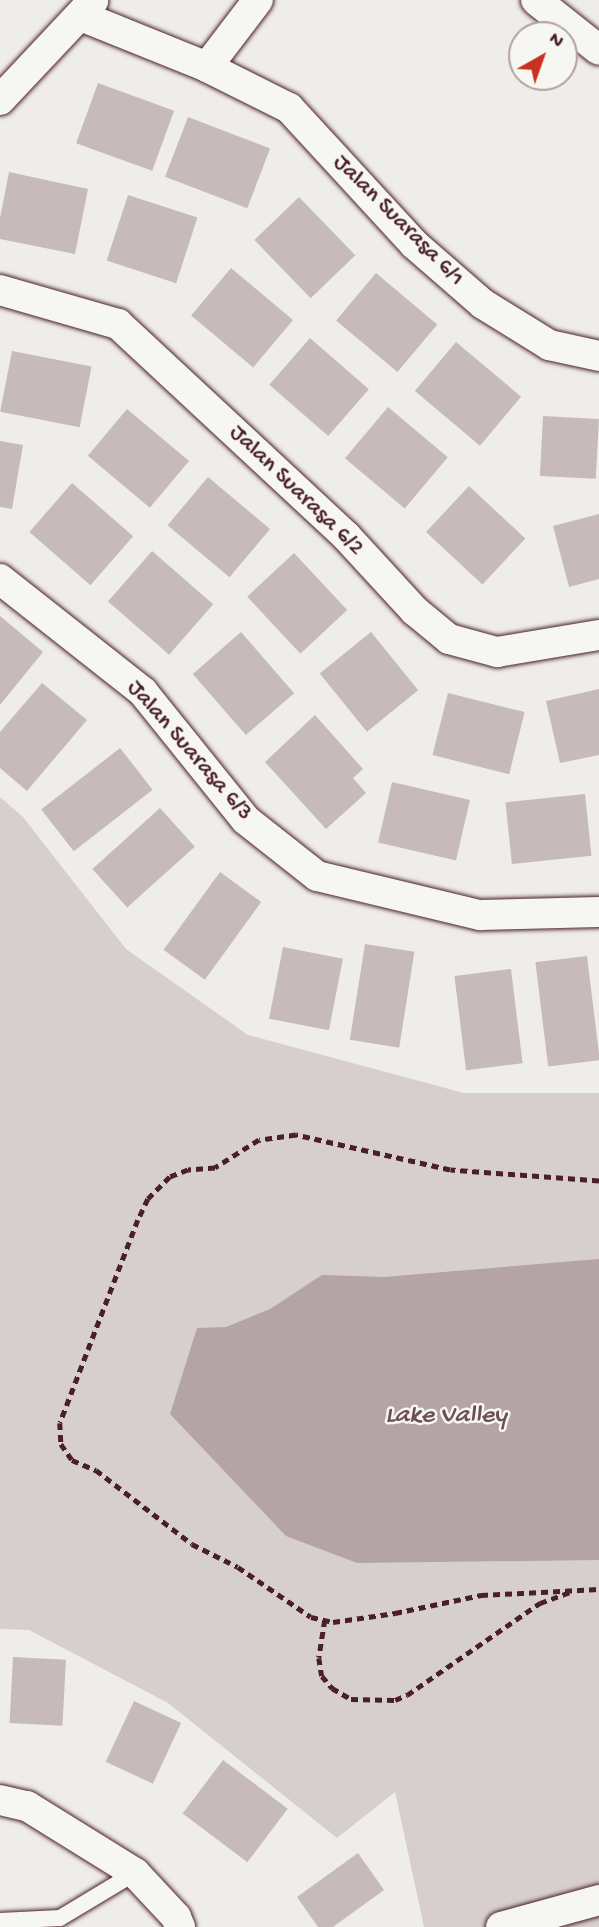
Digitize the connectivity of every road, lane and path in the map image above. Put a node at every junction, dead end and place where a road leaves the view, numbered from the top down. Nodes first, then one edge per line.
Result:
1 (258, 0) edge
2 (536, 0) edge
3 (87, 8) edge
4 (599, 50) edge
5 (207, 67) junction
6 (0, 100) edge
7 (0, 290) edge
8 (599, 356) edge
9 (0, 579) edge
10 (599, 635) edge
11 (599, 912) edge
12 (599, 1181) edge
13 (577, 1589) junction
14 (599, 1589) edge
15 (325, 1620) junction
16 (0, 1800) edge
17 (135, 1872) junction
18 (599, 1900) edge
19 (0, 1921) edge
20 (180, 1927) edge
21 (501, 1927) edge

1 - 5 street
2 - 4 street
3 - 5 street, Jalan Suarasa 6/1
3 - 6 street, Jalan Suarasa 6/1
5 - 8 street, Jalan Suarasa 6/1
7 - 10 street, Jalan Suarasa 6/2
9 - 11 street, Jalan Suarasa 6/3
12 - 15 path
13 - 14 path
13 - 15 path
13 - 15 path
16 - 17 street
17 - 19 lane
17 - 20 street
18 - 21 street

